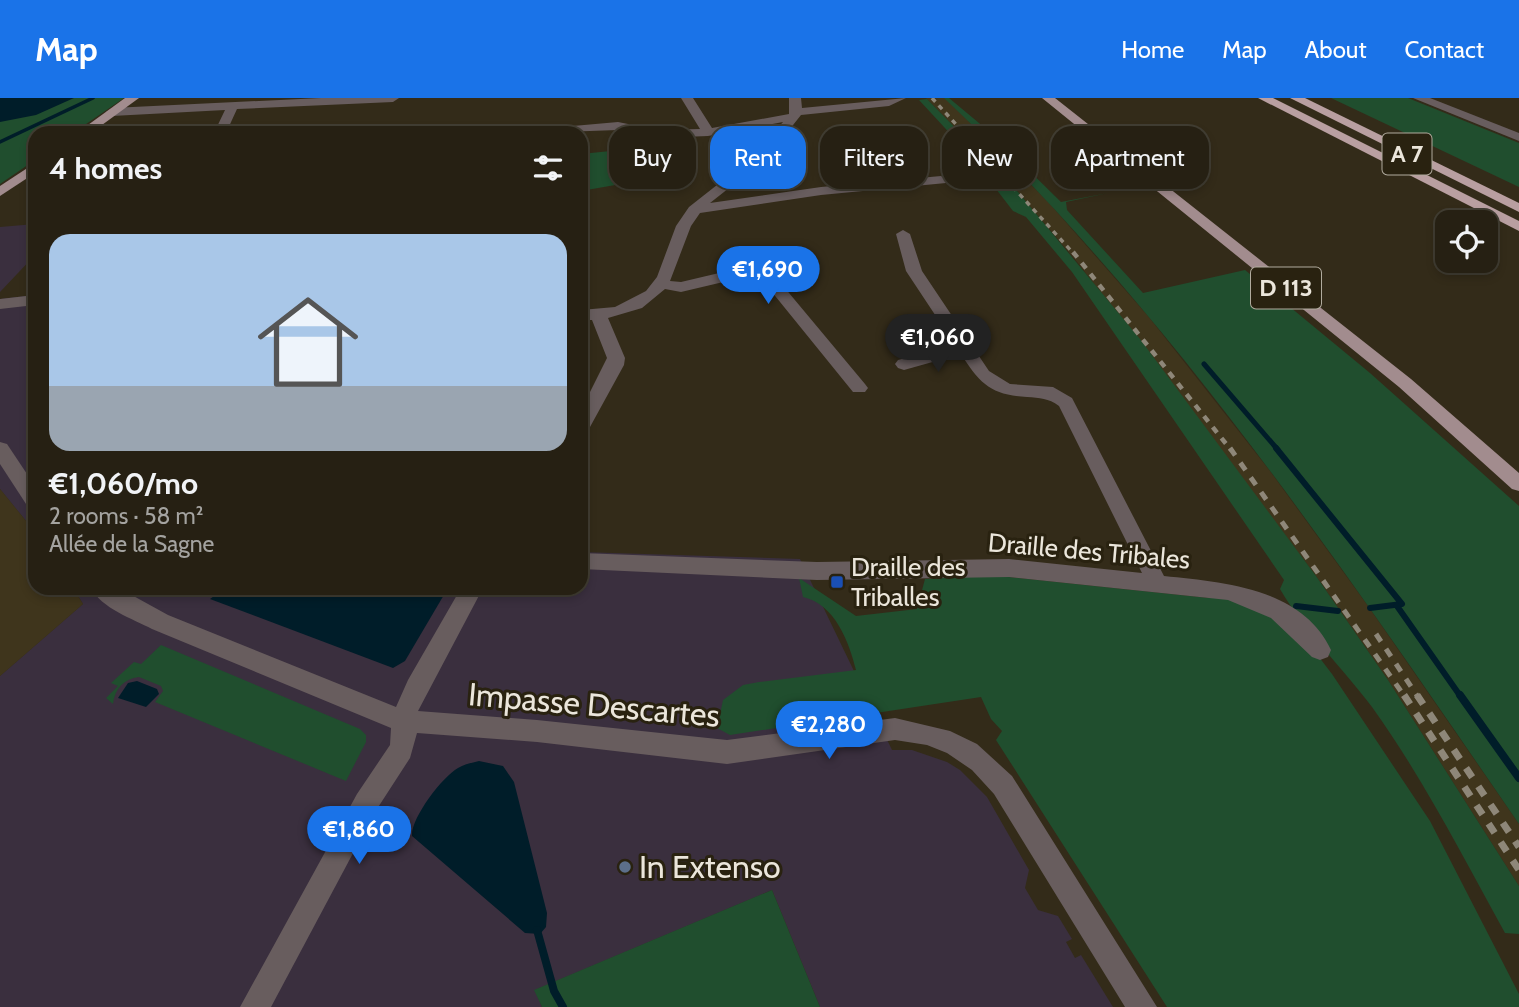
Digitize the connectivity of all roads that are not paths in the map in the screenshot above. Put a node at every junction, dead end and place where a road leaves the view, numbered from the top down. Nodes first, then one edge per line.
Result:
1 (133, 98) edge
2 (176, 98) edge
3 (393, 98) edge
4 (687, 98) edge
5 (900, 98) edge
6 (1048, 98) edge
7 (1264, 98) edge
8 (1296, 98) edge
9 (1419, 98) edge
10 (286, 101) edge
11 (232, 107) junction
12 (795, 109) edge
13 (161, 110) junction
14 (112, 112) junction
15 (93, 126) edge
16 (223, 126) edge
17 (588, 129) edge
18 (708, 132) junction
19 (1519, 137) edge
20 (1374, 155) junction
21 (28, 172) edge
22 (941, 180) dead end
23 (0, 192) edge
24 (1519, 208) edge
25 (694, 210) junction
26 (1519, 227) edge
27 (903, 234) dead end
28 (1519, 237) edge
29 (660, 284) junction
30 (28, 301) edge
31 (0, 304) edge
32 (589, 315) edge
33 (963, 348) junction
34 (904, 364) dead end
35 (859, 388) dead end
36 (588, 414) edge
37 (0, 449) edge
38 (1519, 484) edge
39 (28, 491) edge
40 (588, 561) edge
41 (1158, 584) junction
42 (112, 595) edge
43 (468, 595) edge
44 (1320, 650) dead end
45 (402, 721) junction
46 (255, 1007) edge
47 (1142, 1007) edge

1 - 14 main road
2 - 13 street
3 - 10 street
4 - 18 street
5 - 12 street
6 - 38 main road, D 113
7 - 20 highway, A 7
8 - 24 highway, A 7
9 - 19 street
10 - 11 street
11 - 13 street
11 - 16 street
12 - 18 street
12 - 25 street
13 - 14 street
14 - 15 main road
17 - 18 street
20 - 26 highway, A 7
20 - 28 highway
21 - 23 main road
22 - 25 street
25 - 29 street
27 - 33 street
29 - 32 street
29 - 35 street
30 - 31 street
32 - 36 street
33 - 34 street
33 - 41 street
37 - 39 street
40 - 41 street, Draille des Tribales
41 - 44 street, Draille des Tribales
42 - 45 street
43 - 45 street
45 - 46 street
45 - 47 street, Impasse Descartes

